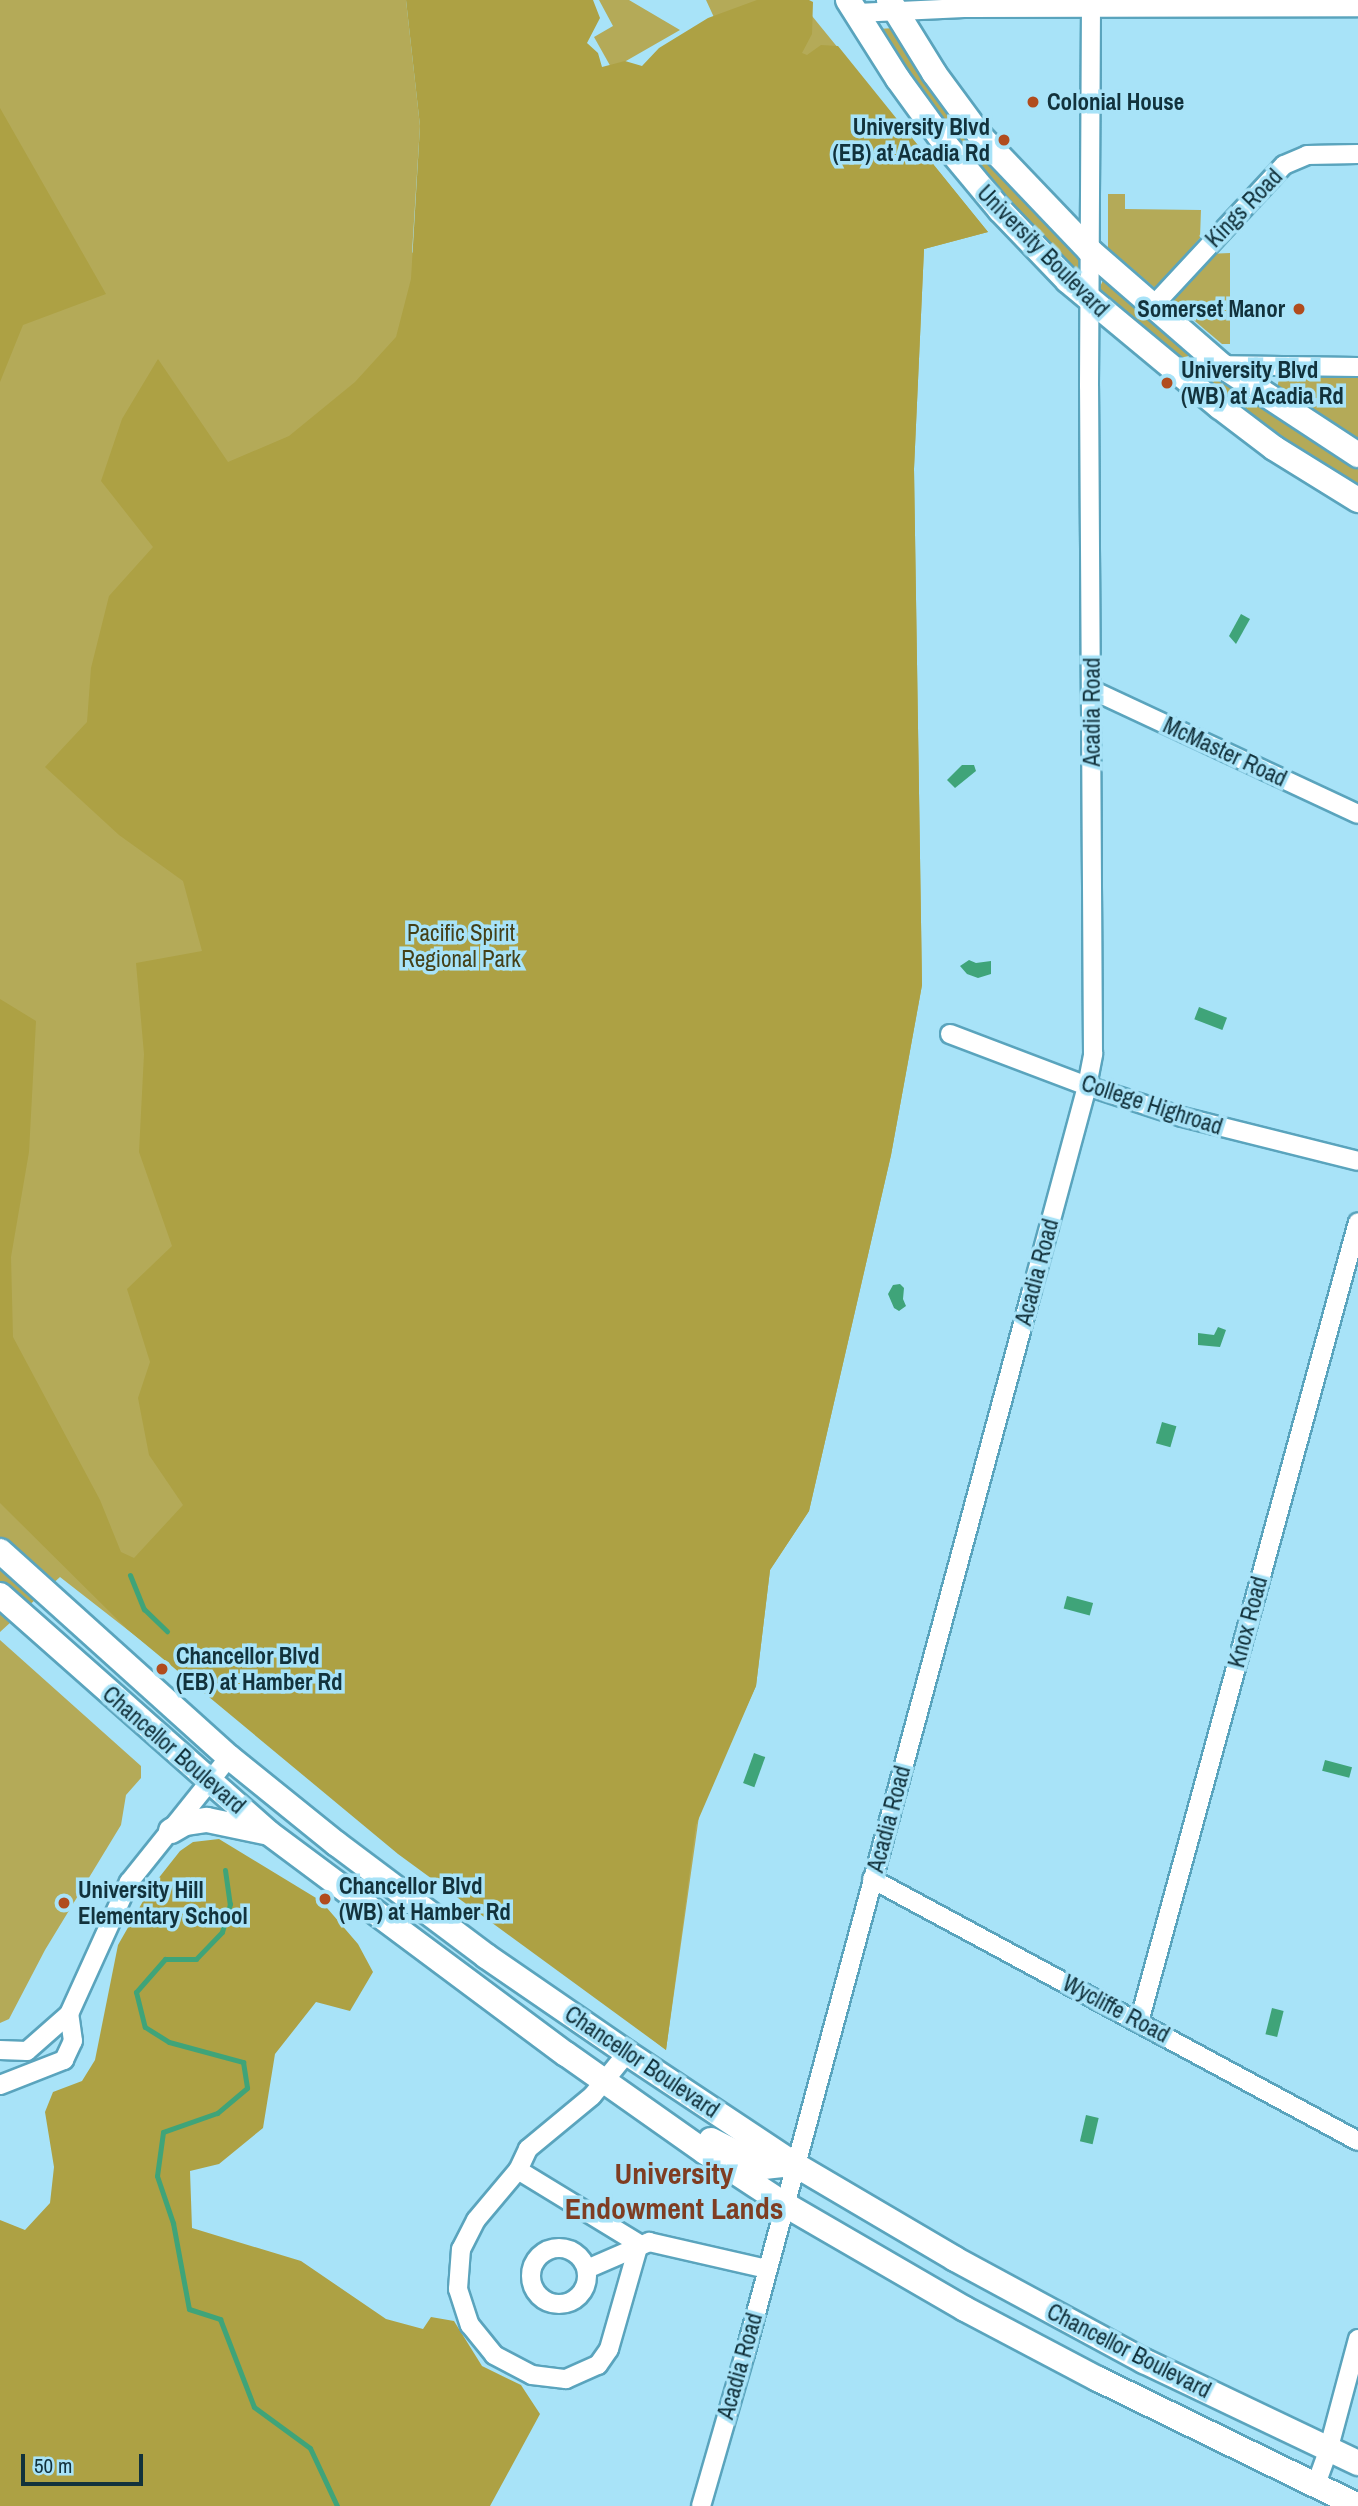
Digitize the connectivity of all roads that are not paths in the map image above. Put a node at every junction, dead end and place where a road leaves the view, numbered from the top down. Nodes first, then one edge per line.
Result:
1 (1091, 3) edge
2 (891, 5) edge
3 (852, 7) edge
4 (1358, 7) edge
5 (1358, 154) edge
6 (1090, 251) junction
7 (1089, 300) junction
8 (1152, 307) junction
9 (1221, 365) junction
10 (1358, 368) edge
11 (1175, 373) junction
12 (1358, 455) edge
13 (1358, 500) edge
14 (1092, 690) junction
15 (1358, 814) edge
16 (950, 1034) dead end
17 (1087, 1086) junction
18 (1358, 1161) edge
19 (1358, 1222) edge
20 (0, 1551) edge
21 (0, 1595) edge
22 (229, 1757) junction
23 (209, 1782) junction
24 (171, 1830) junction
25 (269, 1833) junction
26 (873, 1879) junction
27 (69, 2014) junction
28 (1139, 2022) junction
29 (0, 2050) edge
30 (27, 2051) junction
31 (627, 2053) junction
32 (36, 2073) junction
33 (604, 2081) junction
34 (0, 2085) edge
35 (651, 2114) junction
36 (1358, 2141) edge
37 (794, 2164) junction
38 (518, 2170) junction
39 (783, 2204) junction
40 (639, 2244) junction
41 (587, 2269) dead end
42 (767, 2269) junction
43 (1358, 2339) edge
44 (1328, 2451) junction
45 (1358, 2463) edge
46 (1315, 2487) junction
47 (701, 2506) edge
48 (1358, 2506) edge

1 - 2 street
1 - 4 street
1 - 6 street, Acadia Road
2 - 3 street
2 - 6 main road, University Boulevard
3 - 7 main road, University Boulevard
5 - 8 street, Kings Road
6 - 7 street, Acadia Road
6 - 8 main road, University Boulevard
7 - 11 main road, University Boulevard
7 - 14 street, Acadia Road
8 - 9 main road, University Boulevard
9 - 10 street
9 - 11 street
9 - 12 main road, University Boulevard
11 - 13 main road, University Boulevard
14 - 15 street, McMaster Road
14 - 17 street, Acadia Road
16 - 17 street, College Highroad
17 - 18 street, College Highroad
17 - 26 street, Acadia Road
19 - 28 street, Knox Road
20 - 22 main road, Chancellor Boulevard
21 - 23 main road, Chancellor Boulevard
22 - 23 street
22 - 31 main road, Chancellor Boulevard
23 - 24 street
23 - 25 main road, Chancellor Boulevard
24 - 25 main road
24 - 27 street
25 - 33 main road, Chancellor Boulevard
26 - 28 street, Wycliffe Road
26 - 37 street, Acadia Road
27 - 30 street
27 - 32 street
28 - 36 street, Wycliffe Road
29 - 30 street
30 - 32 street
31 - 33 street
31 - 37 main road, Chancellor Boulevard
32 - 34 street
33 - 35 main road, Chancellor Boulevard
33 - 38 street
35 - 37 main road
35 - 39 main road, Chancellor Boulevard
37 - 39 street, Acadia Road
37 - 44 main road, Chancellor Boulevard
38 - 40 street
38 - 40 street
39 - 42 street, Acadia Road
39 - 46 main road, Chancellor Boulevard
40 - 41 street
40 - 42 street
42 - 47 street, Acadia Road
43 - 44 street
44 - 45 main road, Chancellor Boulevard
44 - 46 street
46 - 48 main road, Chancellor Boulevard

